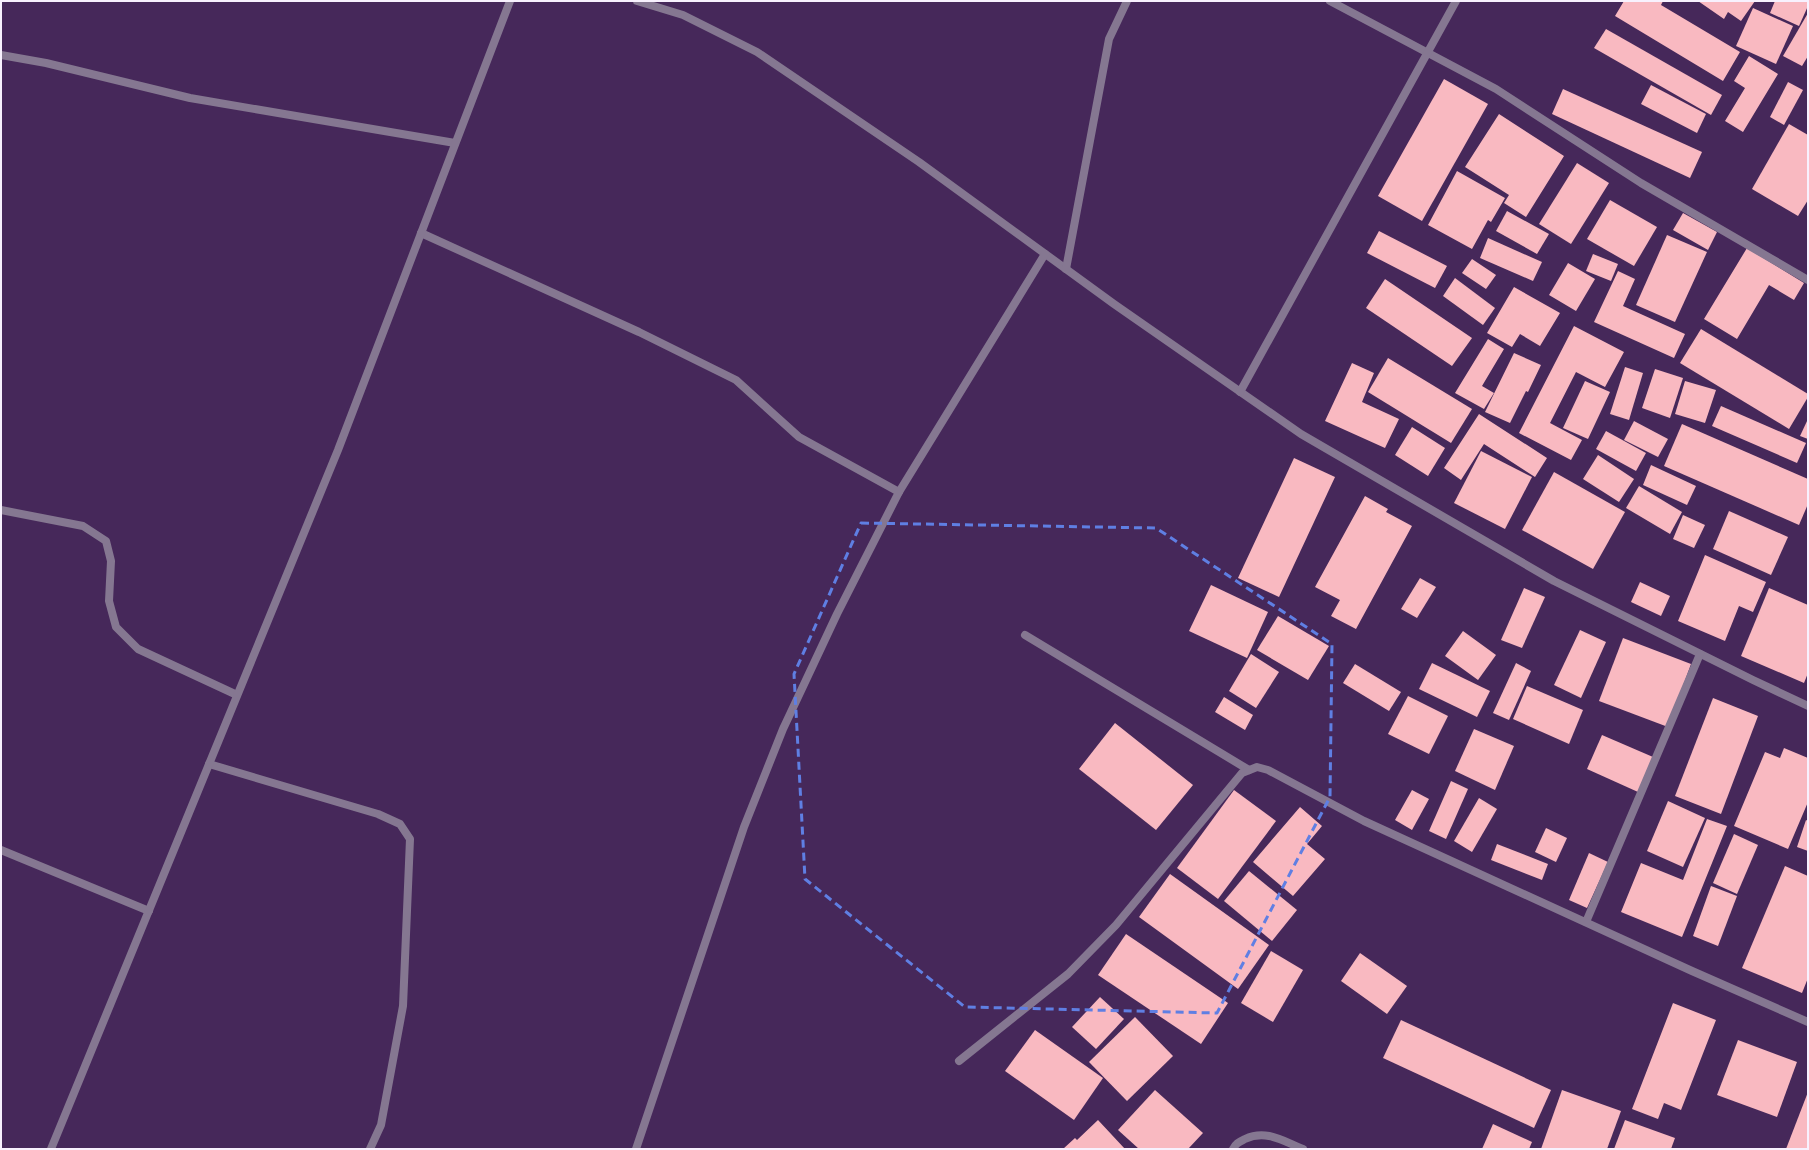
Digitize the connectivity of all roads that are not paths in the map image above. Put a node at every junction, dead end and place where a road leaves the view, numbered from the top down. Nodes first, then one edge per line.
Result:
1 (510, 1) edge
2 (637, 1) edge
3 (1127, 1) edge
4 (1330, 1) edge
5 (1456, 1) edge
6 (1428, 53) junction
7 (1, 55) edge
8 (455, 143) junction
9 (421, 233) junction
10 (1045, 254) junction
11 (1066, 269) junction
12 (1808, 280) edge
13 (1240, 392) junction
14 (899, 492) junction
15 (1, 510) edge
16 (1025, 635) dead end
17 (1700, 654) junction
18 (237, 695) junction
19 (1808, 706) edge
20 (209, 764) junction
21 (1249, 770) junction
22 (1, 850) edge
23 (148, 911) junction
24 (1586, 922) junction
25 (1808, 1022) edge
26 (959, 1061) dead end
27 (51, 1149) edge
28 (370, 1149) edge
29 (636, 1149) edge
30 (1233, 1149) edge
31 (1303, 1149) edge

1 - 8 street
2 - 10 street
3 - 11 street
4 - 6 street
5 - 6 street
6 - 12 street
6 - 13 street
7 - 8 street
8 - 9 street
9 - 14 street
9 - 18 street
10 - 11 street
10 - 14 street
11 - 13 street
13 - 17 street
14 - 29 street
15 - 18 street
16 - 21 street
17 - 19 street
17 - 24 street
18 - 20 street
20 - 23 street
20 - 28 street
21 - 24 street
21 - 26 street
22 - 23 street
23 - 27 street
24 - 25 street
30 - 31 street

